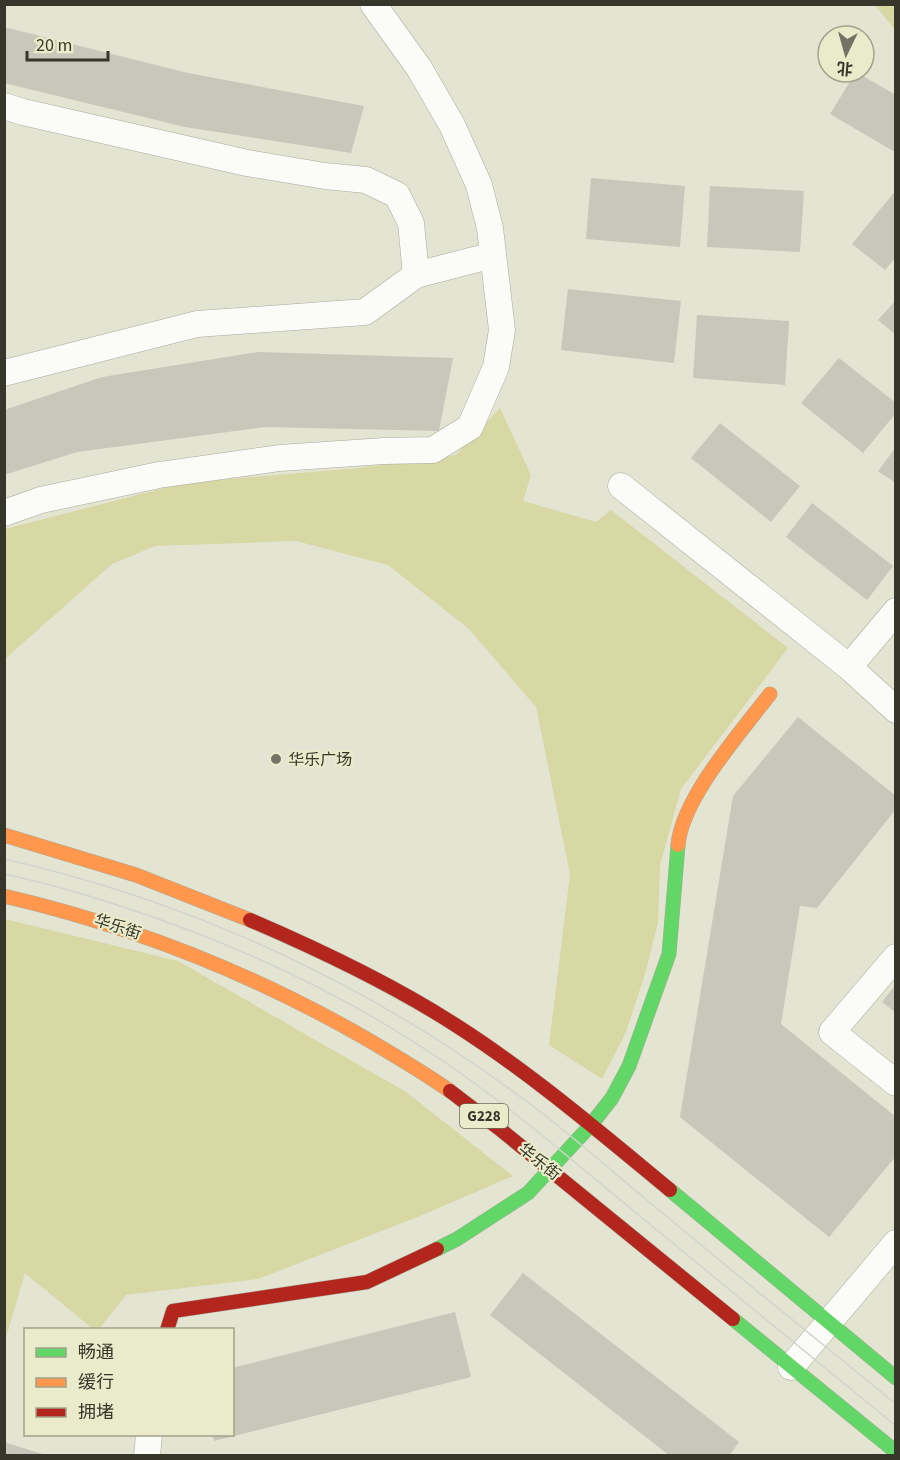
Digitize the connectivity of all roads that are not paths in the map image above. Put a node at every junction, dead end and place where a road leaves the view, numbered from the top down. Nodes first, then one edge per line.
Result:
1 (373, 4) edge
2 (4, 106) edge
3 (493, 255) junction
4 (416, 275) junction
5 (4, 373) edge
6 (621, 486) dead end
7 (4, 513) edge
8 (896, 611) edge
9 (849, 667) junction
10 (770, 694) dead end
11 (896, 710) edge
12 (4, 836) edge
13 (4, 896) edge
14 (896, 957) edge
15 (896, 1083) edge
16 (590, 1126) junction
17 (550, 1169) junction
18 (896, 1243) edge
19 (828, 1322) junction
20 (167, 1328) edge
21 (791, 1366) junction
22 (896, 1378) edge
23 (149, 1436) edge
24 (896, 1452) edge
25 (147, 1455) edge

1 - 3 street
2 - 4 street
3 - 4 street
3 - 7 street
4 - 5 street
6 - 9 street
8 - 9 street
9 - 11 street
10 - 16 main road
12 - 16 main road
13 - 17 main road, 华乐街 / G228
14 - 15 street
16 - 17 main road
16 - 19 main road
17 - 20 main road
17 - 21 main road, 华乐街 / G228
18 - 19 street
19 - 21 street
19 - 22 main road
21 - 24 main road, 华乐街 / G228
23 - 25 street

